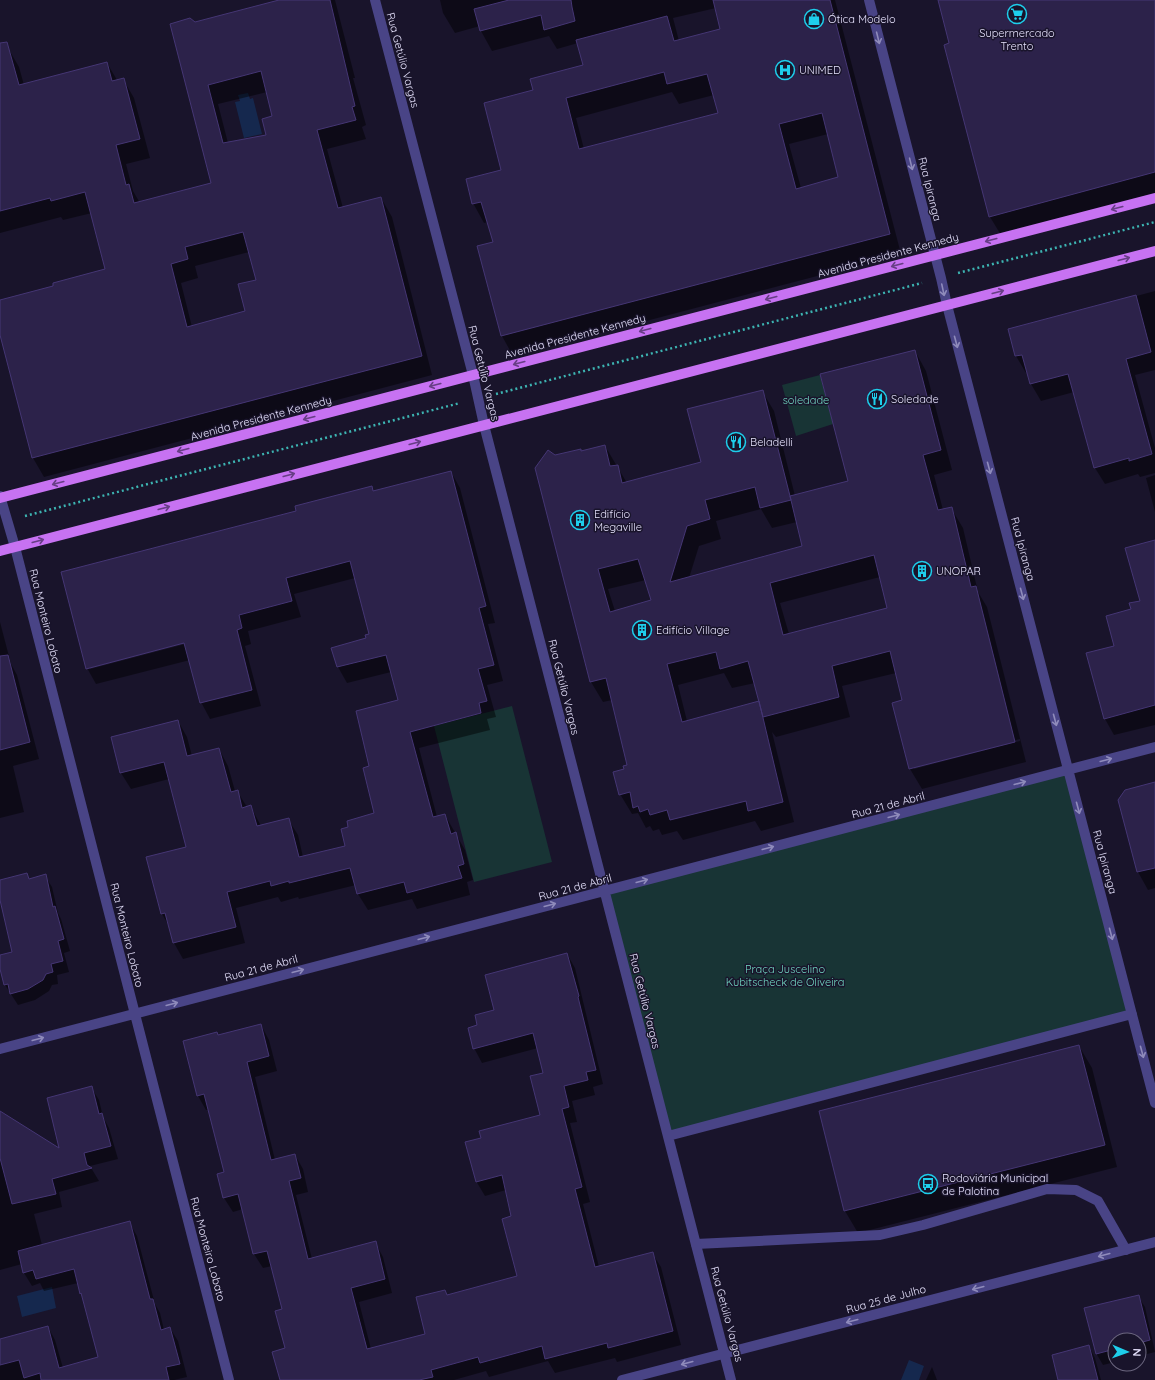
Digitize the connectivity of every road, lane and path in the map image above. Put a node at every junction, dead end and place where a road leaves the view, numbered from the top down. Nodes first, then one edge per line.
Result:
1 (375, 0) edge
2 (869, 0) edge
3 (1155, 198) edge
4 (1155, 222) edge
5 (1155, 251) edge
6 (934, 255) junction
7 (941, 278) junction
8 (947, 305) junction
9 (473, 375) junction
10 (478, 398) junction
11 (484, 425) junction
12 (0, 497) edge
13 (7, 521) junction
14 (15, 547) junction
15 (0, 551) edge
16 (1155, 747) edge
17 (1068, 770) junction
18 (605, 891) junction
19 (134, 1014) junction
20 (1132, 1014) junction
21 (0, 1049) edge
22 (1155, 1103) edge
23 (668, 1136) junction
24 (1155, 1242) edge
25 (696, 1244) junction
26 (1126, 1250) junction
27 (724, 1354) junction
28 (229, 1380) edge
29 (622, 1380) edge
30 (731, 1380) edge

1 - 9 street, Rua Getúlio Vargas
2 -> 6 street, Rua Ipiranga
3 -> 6 main road, Avenida Presidente Kennedy
4 - 7 path
8 -> 5 main road
6 - 7 street, Rua Ipiranga
6 -> 9 main road, Avenida Presidente Kennedy
7 -> 8 street, Rua Ipiranga
7 - 10 path
8 - 11 main road
8 -> 17 street, Rua Ipiranga
9 - 10 street, Rua Getúlio Vargas
9 -> 12 main road, Avenida Presidente Kennedy
10 - 11 street, Rua Getúlio Vargas
10 - 13 path
14 -> 11 main road
11 - 18 street, Rua Getúlio Vargas
12 - 13 street, Rua Monteiro Lobato
13 - 14 street, Rua Monteiro Lobato
14 - 15 main road
14 - 19 street, Rua Monteiro Lobato
17 -> 16 street, Rua 21 de Abril
18 -> 17 street, Rua 21 de Abril
17 -> 20 street, Rua Ipiranga
19 -> 18 street, Rua 21 de Abril
18 - 23 street, Rua Getúlio Vargas
21 -> 19 street, Rua 21 de Abril
19 - 28 street, Rua Monteiro Lobato
20 -> 22 street, Rua Ipiranga
20 - 23 street
23 - 25 street, Rua Getúlio Vargas
24 - 26 street, Rua 25 de Julho
25 - 26 street
25 - 27 street, Rua Getúlio Vargas
26 -> 27 street, Rua 25 de Julho
27 -> 29 street, Rua 25 de Julho
27 - 30 street, Rua Getúlio Vargas

